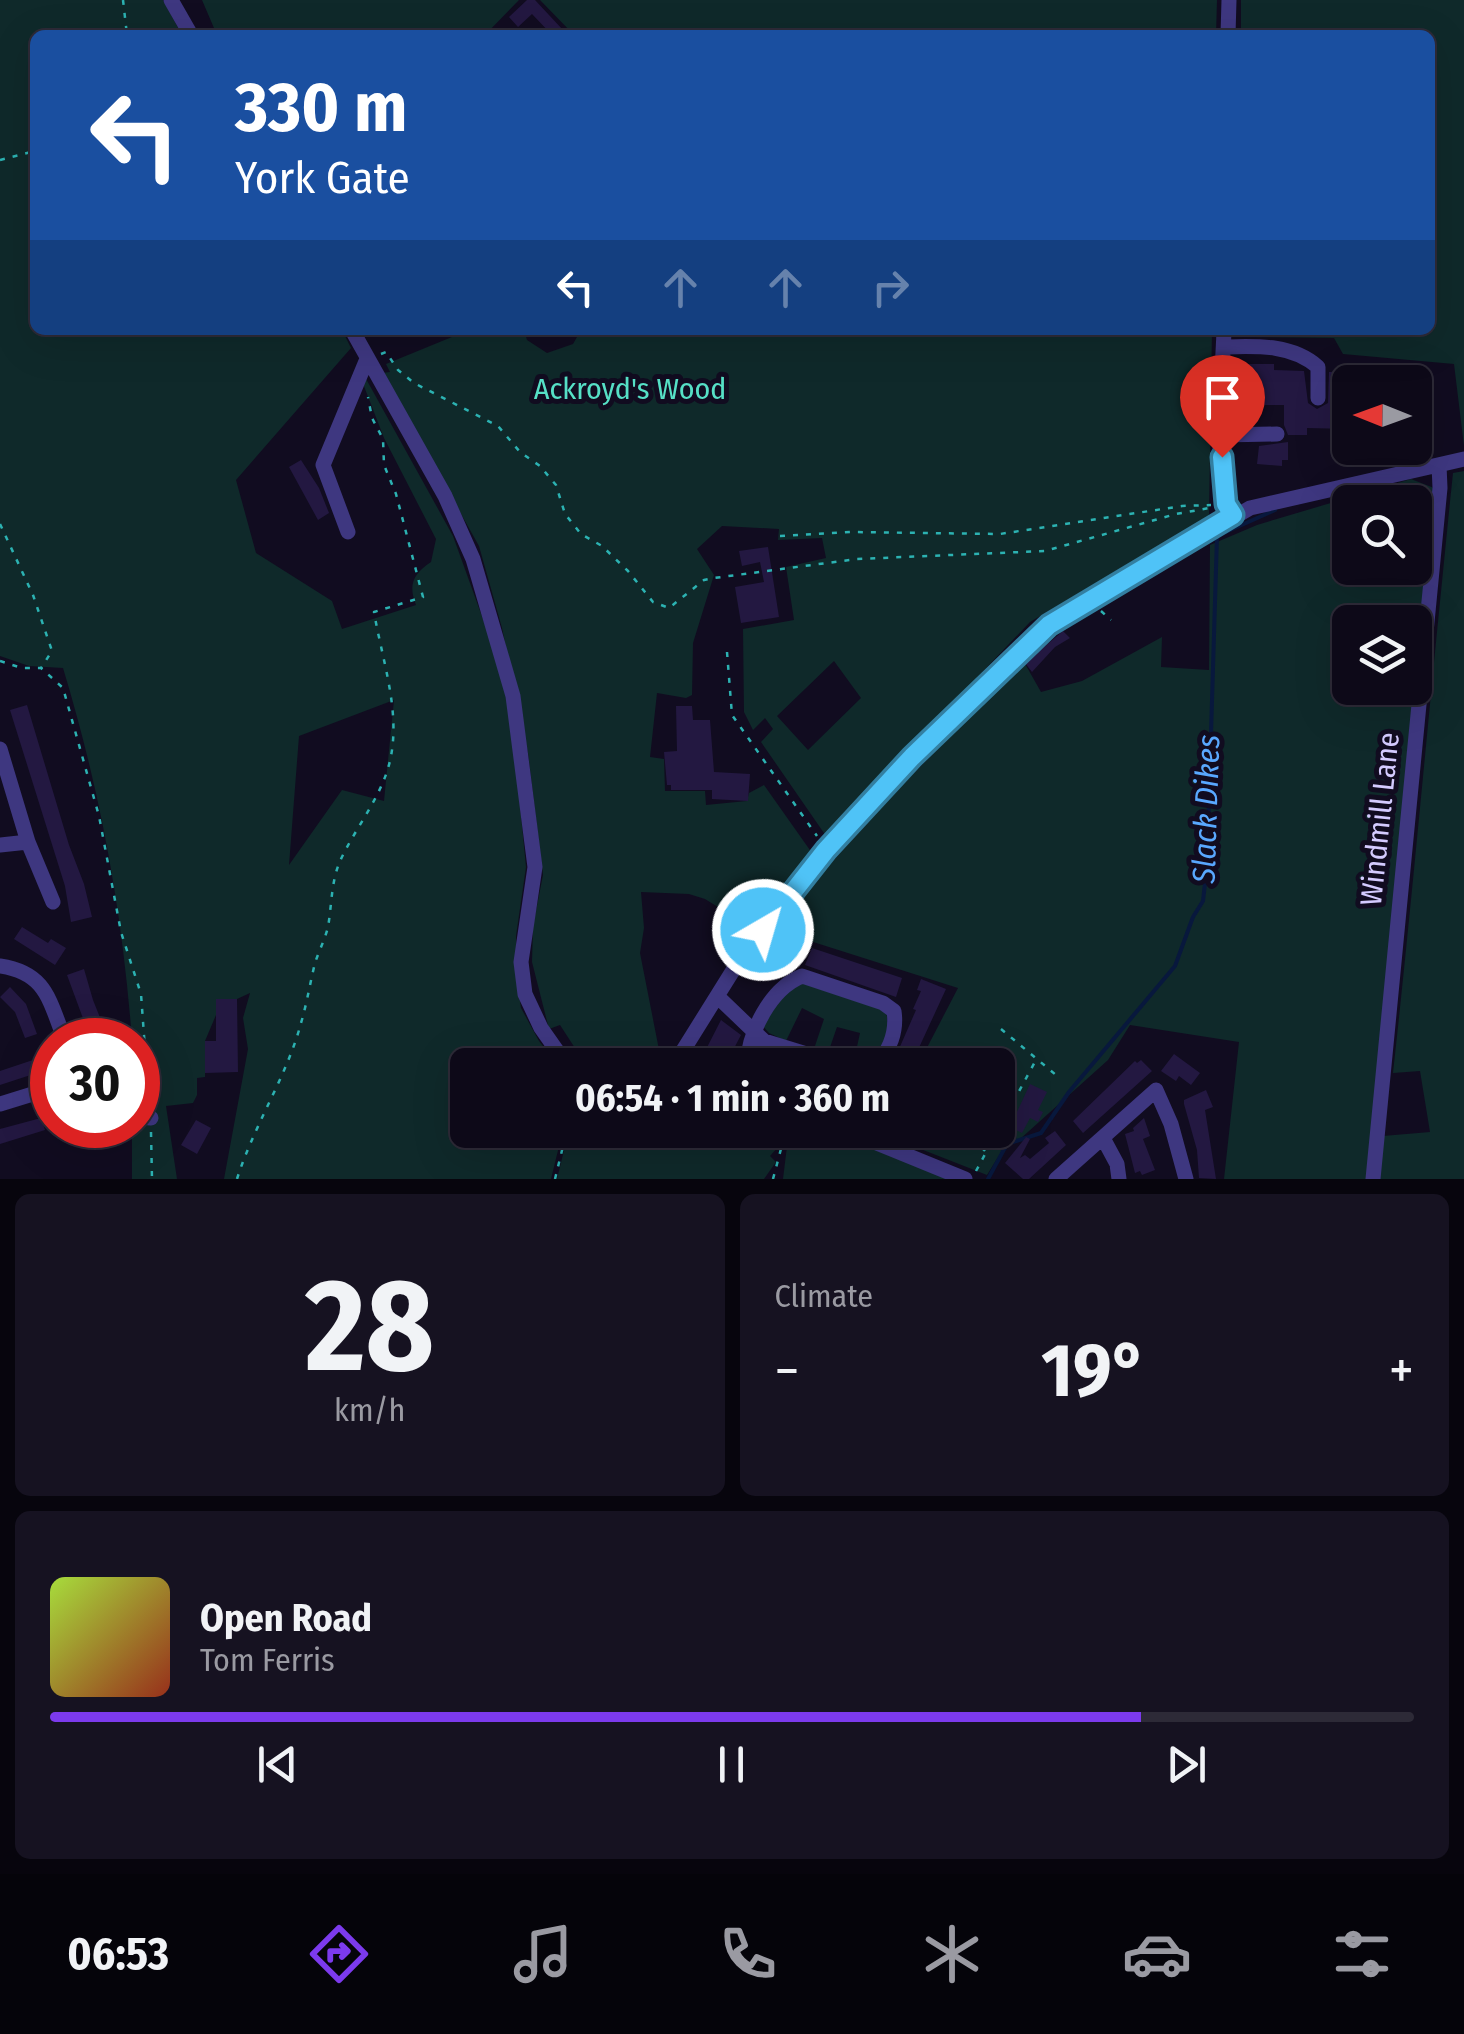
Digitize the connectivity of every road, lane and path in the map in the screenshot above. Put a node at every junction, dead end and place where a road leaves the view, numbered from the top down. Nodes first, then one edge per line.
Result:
1 (123, 0) edge
2 (171, 0) edge
3 (1228, 0) edge
4 (126, 30) edge
5 (188, 30) edge
6 (1228, 30) edge
7 (30, 152) edge
8 (0, 160) edge
9 (354, 335) edge
10 (1224, 335) edge
11 (1224, 348) junction
12 (367, 360) junction
13 (360, 377) junction
14 (1318, 398) dead end
15 (1277, 434) dead end
16 (1222, 436) junction
17 (1464, 459) edge
18 (1439, 465) junction
19 (1228, 508) junction
20 (0, 524) edge
21 (348, 532) dead end
22 (780, 536) dead end
23 (726, 652) dead end
24 (0, 661) edge
25 (41, 668) junction
26 (0, 749) edge
27 (28, 842) junction
28 (0, 845) edge
29 (826, 850) junction
30 (53, 902) dead end
31 (0, 966) edge
32 (717, 996) junction
33 (56, 1018) edge
34 (142, 1018) edge
35 (754, 1029) junction
36 (1001, 1029) dead end
37 (888, 1046) joint
38 (554, 1048) edge
39 (685, 1048) edge
40 (750, 1048) edge
41 (787, 1048) edge
42 (891, 1048) edge
43 (1037, 1058) junction
44 (1056, 1075) dead end
45 (30, 1095) edge
46 (1015, 1100) edge
47 (0, 1104) edge
48 (1103, 1138) junction
49 (148, 1148) edge
50 (562, 1148) edge
51 (781, 1148) edge
52 (891, 1148) edge
53 (981, 1148) edge
54 (989, 1148) edge
55 (986, 1153) junction
56 (152, 1179) edge
57 (237, 1179) edge
58 (554, 1179) edge
59 (773, 1179) edge
60 (968, 1179) edge
61 (1056, 1179) edge
62 (1119, 1179) edge
63 (1186, 1179) edge
64 (1373, 1179) edge

1 - 4 path
2 - 5 street
3 - 6 street
7 - 8 path
9 - 12 street
10 - 11 street
11 - 14 street
11 - 16 street
12 - 13 street
12 - 19 path
12 - 38 street
13 - 21 street
13 - 57 path
15 - 16 street
16 - 19 street
17 - 18 street
18 - 19 street
18 - 64 street, Windmill Lane
19 - 22 path
19 - 29 street
20 - 25 path
23 - 29 path
24 - 25 path
25 - 34 path
26 - 27 street
27 - 28 street
27 - 30 street
29 - 32 street
31 - 33 street
32 - 35 street
32 - 39 street
35 - 37 street
35 - 40 street
35 - 41 street
36 - 43 path
37 - 42 path
43 - 44 path
43 - 46 path
45 - 47 street
48 - 61 street
48 - 62 street
48 - 63 street
49 - 56 path
50 - 58 path
51 - 59 path
52 - 60 street
53 - 55 path
54 - 55 path
55 - 60 path

